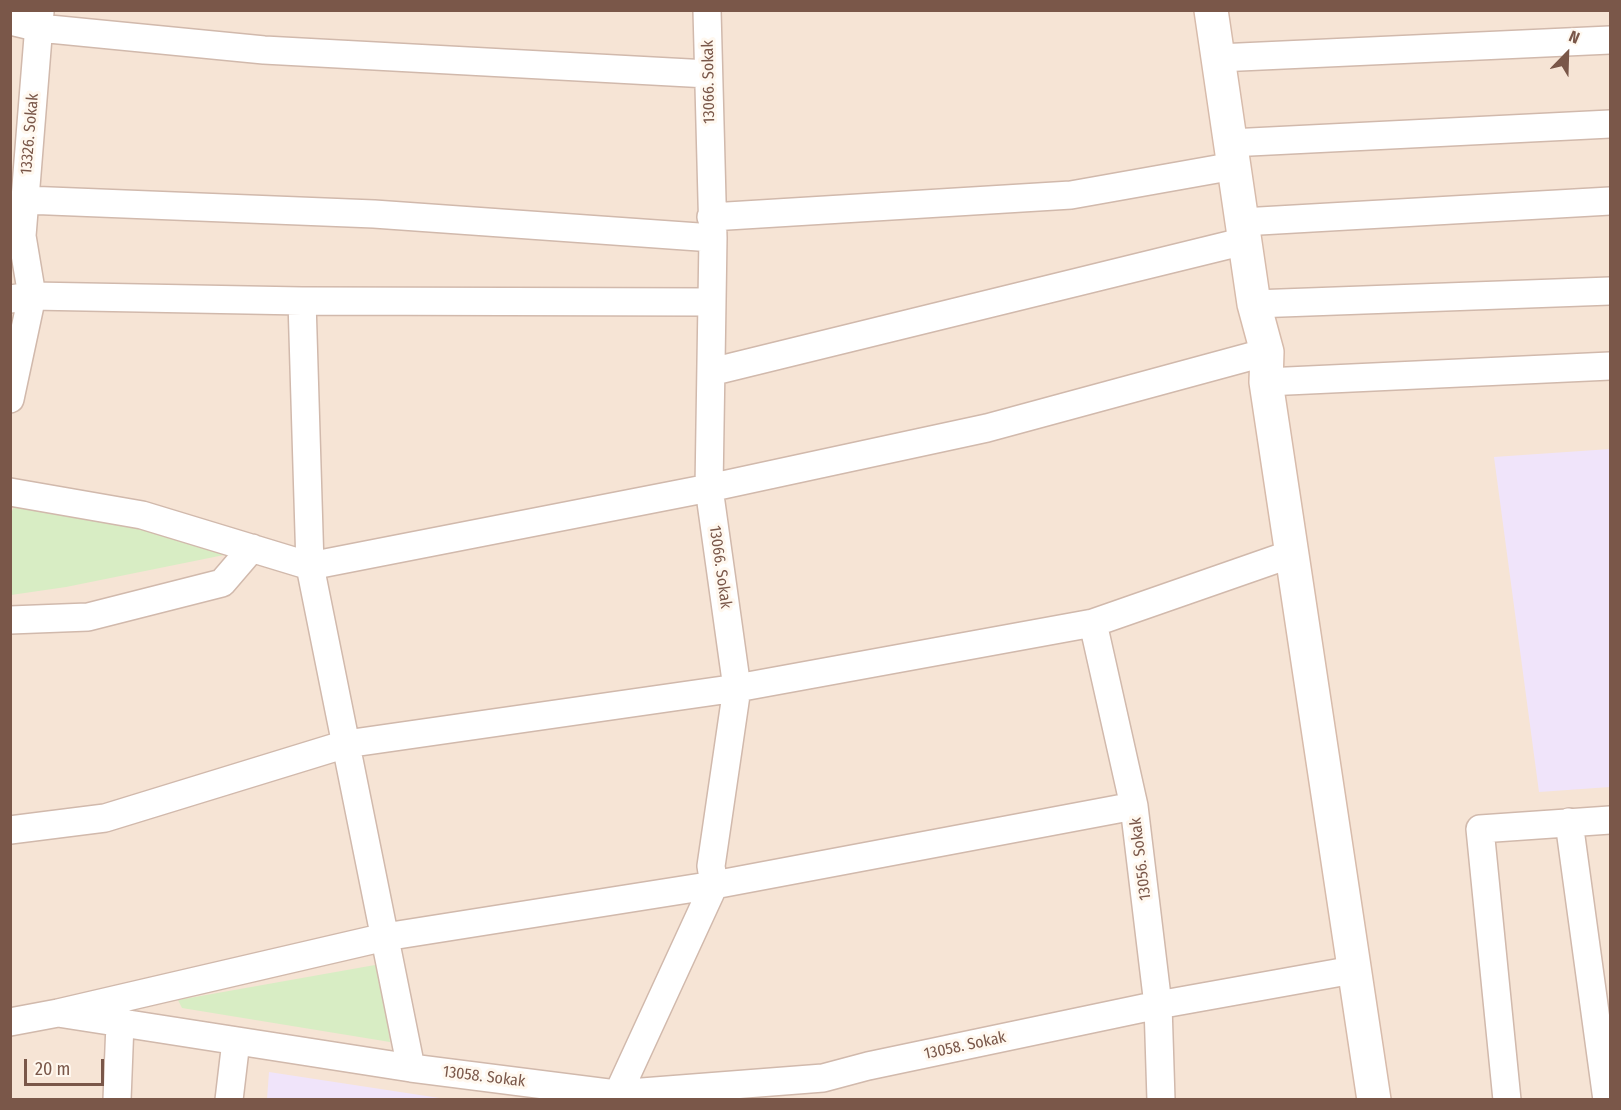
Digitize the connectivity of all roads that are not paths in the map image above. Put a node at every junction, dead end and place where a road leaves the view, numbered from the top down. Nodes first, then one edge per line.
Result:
1 (707, 10) edge
2 (1210, 10) edge
3 (40, 20) edge
4 (10, 21) edge
5 (1611, 40) edge
6 (1218, 58) junction
7 (708, 74) junction
8 (1611, 124) edge
9 (1232, 155) junction
10 (19, 166) edge
11 (25, 200) junction
12 (1611, 201) edge
13 (712, 227) junction
14 (1243, 232) junction
15 (1611, 291) edge
16 (21, 297) edge
17 (302, 301) junction
18 (712, 302) junction
19 (1254, 304) junction
20 (1611, 366) edge
21 (1266, 367) junction
22 (711, 372) junction
23 (10, 399) edge
24 (709, 488) junction
25 (10, 492) edge
26 (252, 548) junction
27 (1291, 554) junction
28 (310, 566) junction
29 (10, 620) edge
30 (1093, 623) junction
31 (736, 688) junction
32 (346, 744) junction
33 (1134, 806) junction
34 (1611, 820) edge
35 (1569, 822) junction
36 (10, 830) edge
37 (714, 885) junction
38 (385, 937) junction
39 (1353, 970) junction
40 (1158, 1005) junction
41 (58, 1013) junction
42 (10, 1022) edge
43 (120, 1023) junction
44 (236, 1041) junction
45 (411, 1068) junction
46 (823, 1089) edge
47 (616, 1097) edge
48 (117, 1100) edge
49 (230, 1100) edge
50 (1161, 1100) edge
51 (1374, 1100) edge
52 (1507, 1100) edge
53 (1607, 1100) edge

1 - 7 street, 13066. Sokak
2 - 6 main road
3 - 4 street
3 - 7 street
3 - 10 street, 13326. Sokak
5 - 6 street
6 - 9 main road
7 - 13 street, 13066. Sokak
8 - 9 street
9 - 13 street
9 - 14 main road
10 - 11 street, 13326. Sokak
11 - 13 street
11 - 16 street, 13326. Sokak
12 - 14 street
13 - 18 street, 13066. Sokak
14 - 19 main road
14 - 22 street
15 - 19 street
16 - 17 street
16 - 23 street, 13326. Sokak
17 - 18 street
17 - 28 street
18 - 22 street, 13066. Sokak
19 - 21 main road
20 - 21 street
21 - 24 street
21 - 27 main road
22 - 24 street, 13066. Sokak
24 - 28 street
24 - 31 street, 13066. Sokak
25 - 26 street
26 - 28 street
26 - 29 street
27 - 30 street
27 - 39 main road
28 - 32 street
30 - 31 street
30 - 33 street, 13056. Sokak
31 - 32 street
31 - 37 street, 13066. Sokak
32 - 36 street
32 - 38 street
33 - 37 street
33 - 40 street, 13056. Sokak
34 - 35 street
35 - 52 street
35 - 53 street
37 - 38 street
37 - 47 street, 13066. Sokak
38 - 41 street
38 - 45 street
39 - 40 street, 13058. Sokak
39 - 51 main road
40 - 46 street, 13058. Sokak
40 - 50 street, 13056. Sokak
41 - 42 street
41 - 43 street, 13058. Sokak
43 - 44 street, 13058. Sokak
43 - 48 street
44 - 45 street, 13058. Sokak
44 - 49 street
45 - 47 street, 13058. Sokak
46 - 47 street, 13058. Sokak

